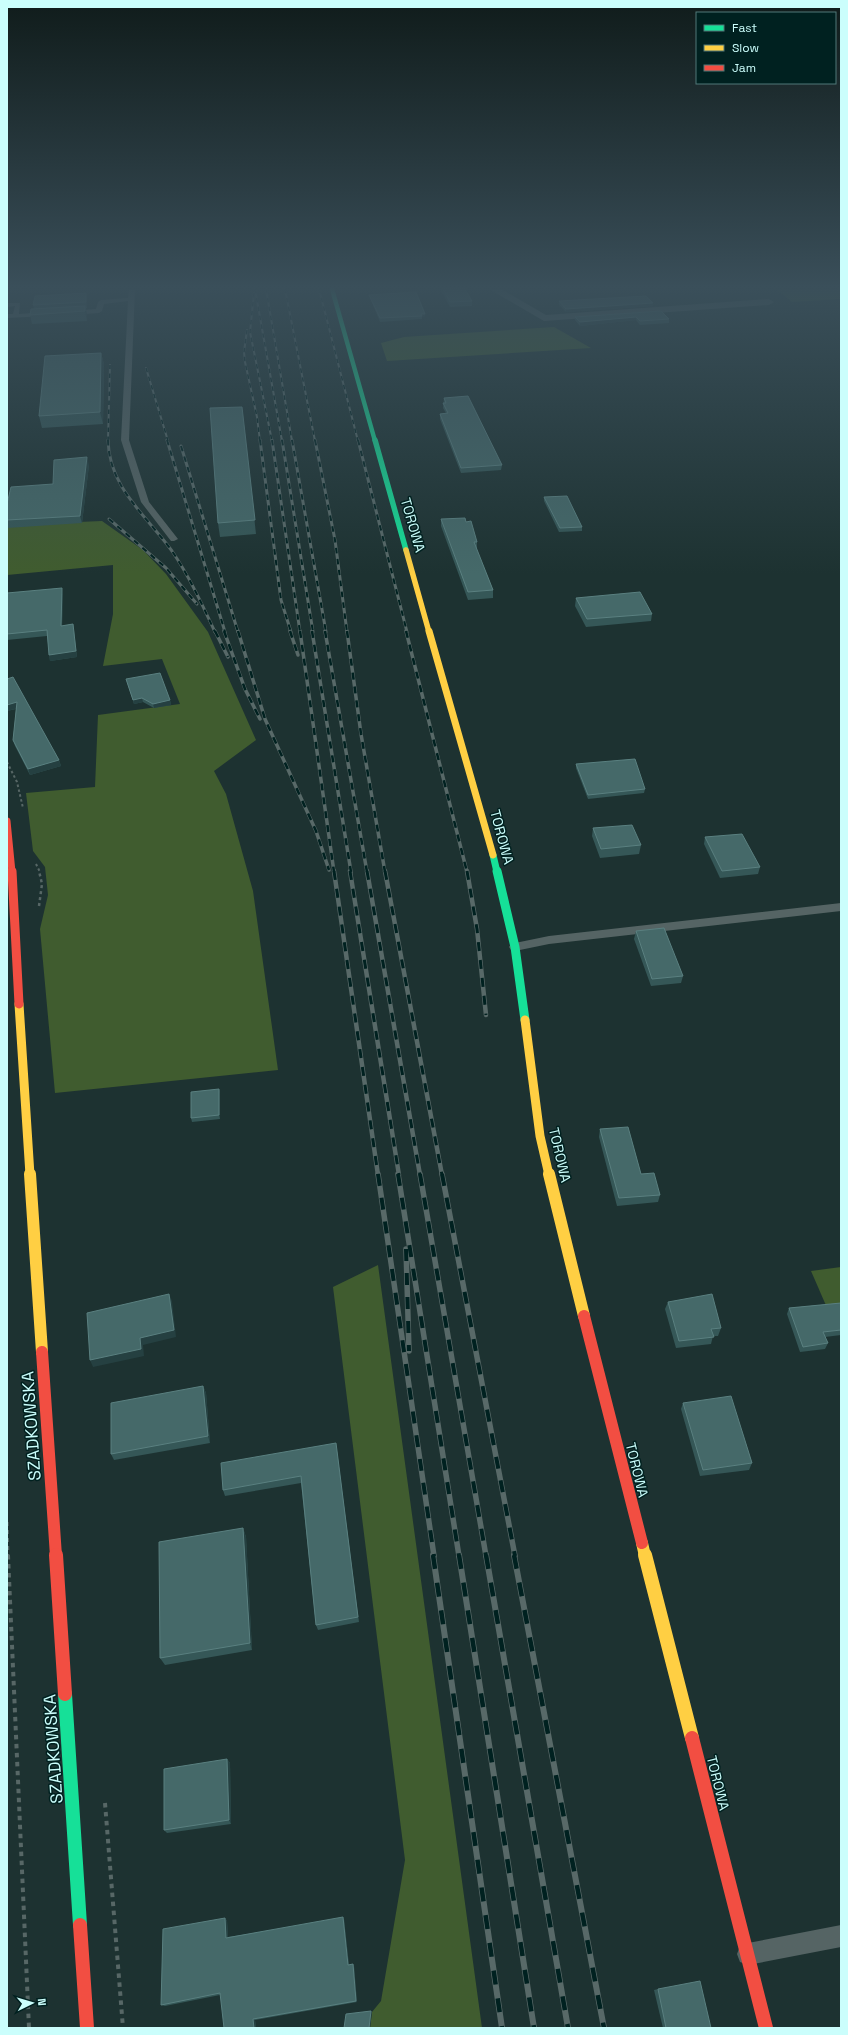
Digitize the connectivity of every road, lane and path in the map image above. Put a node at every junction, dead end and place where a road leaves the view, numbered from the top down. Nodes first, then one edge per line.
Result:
1 (127, 384) edge
2 (359, 384) edge
3 (174, 539) dead end
4 (7, 821) edge
5 (841, 907) edge
6 (515, 947) junction
7 (7, 1522) edge
8 (841, 1936) edge
9 (747, 1954) junction
10 (29, 2028) edge
11 (87, 2028) edge
12 (766, 2028) edge

1 - 3 lane
2 - 6 street, TOROWA
4 - 11 street, SZADKOWSKA
5 - 6 lane
6 - 9 street, TOROWA
7 - 10 path
8 - 9 lane
9 - 12 street, TOROWA

